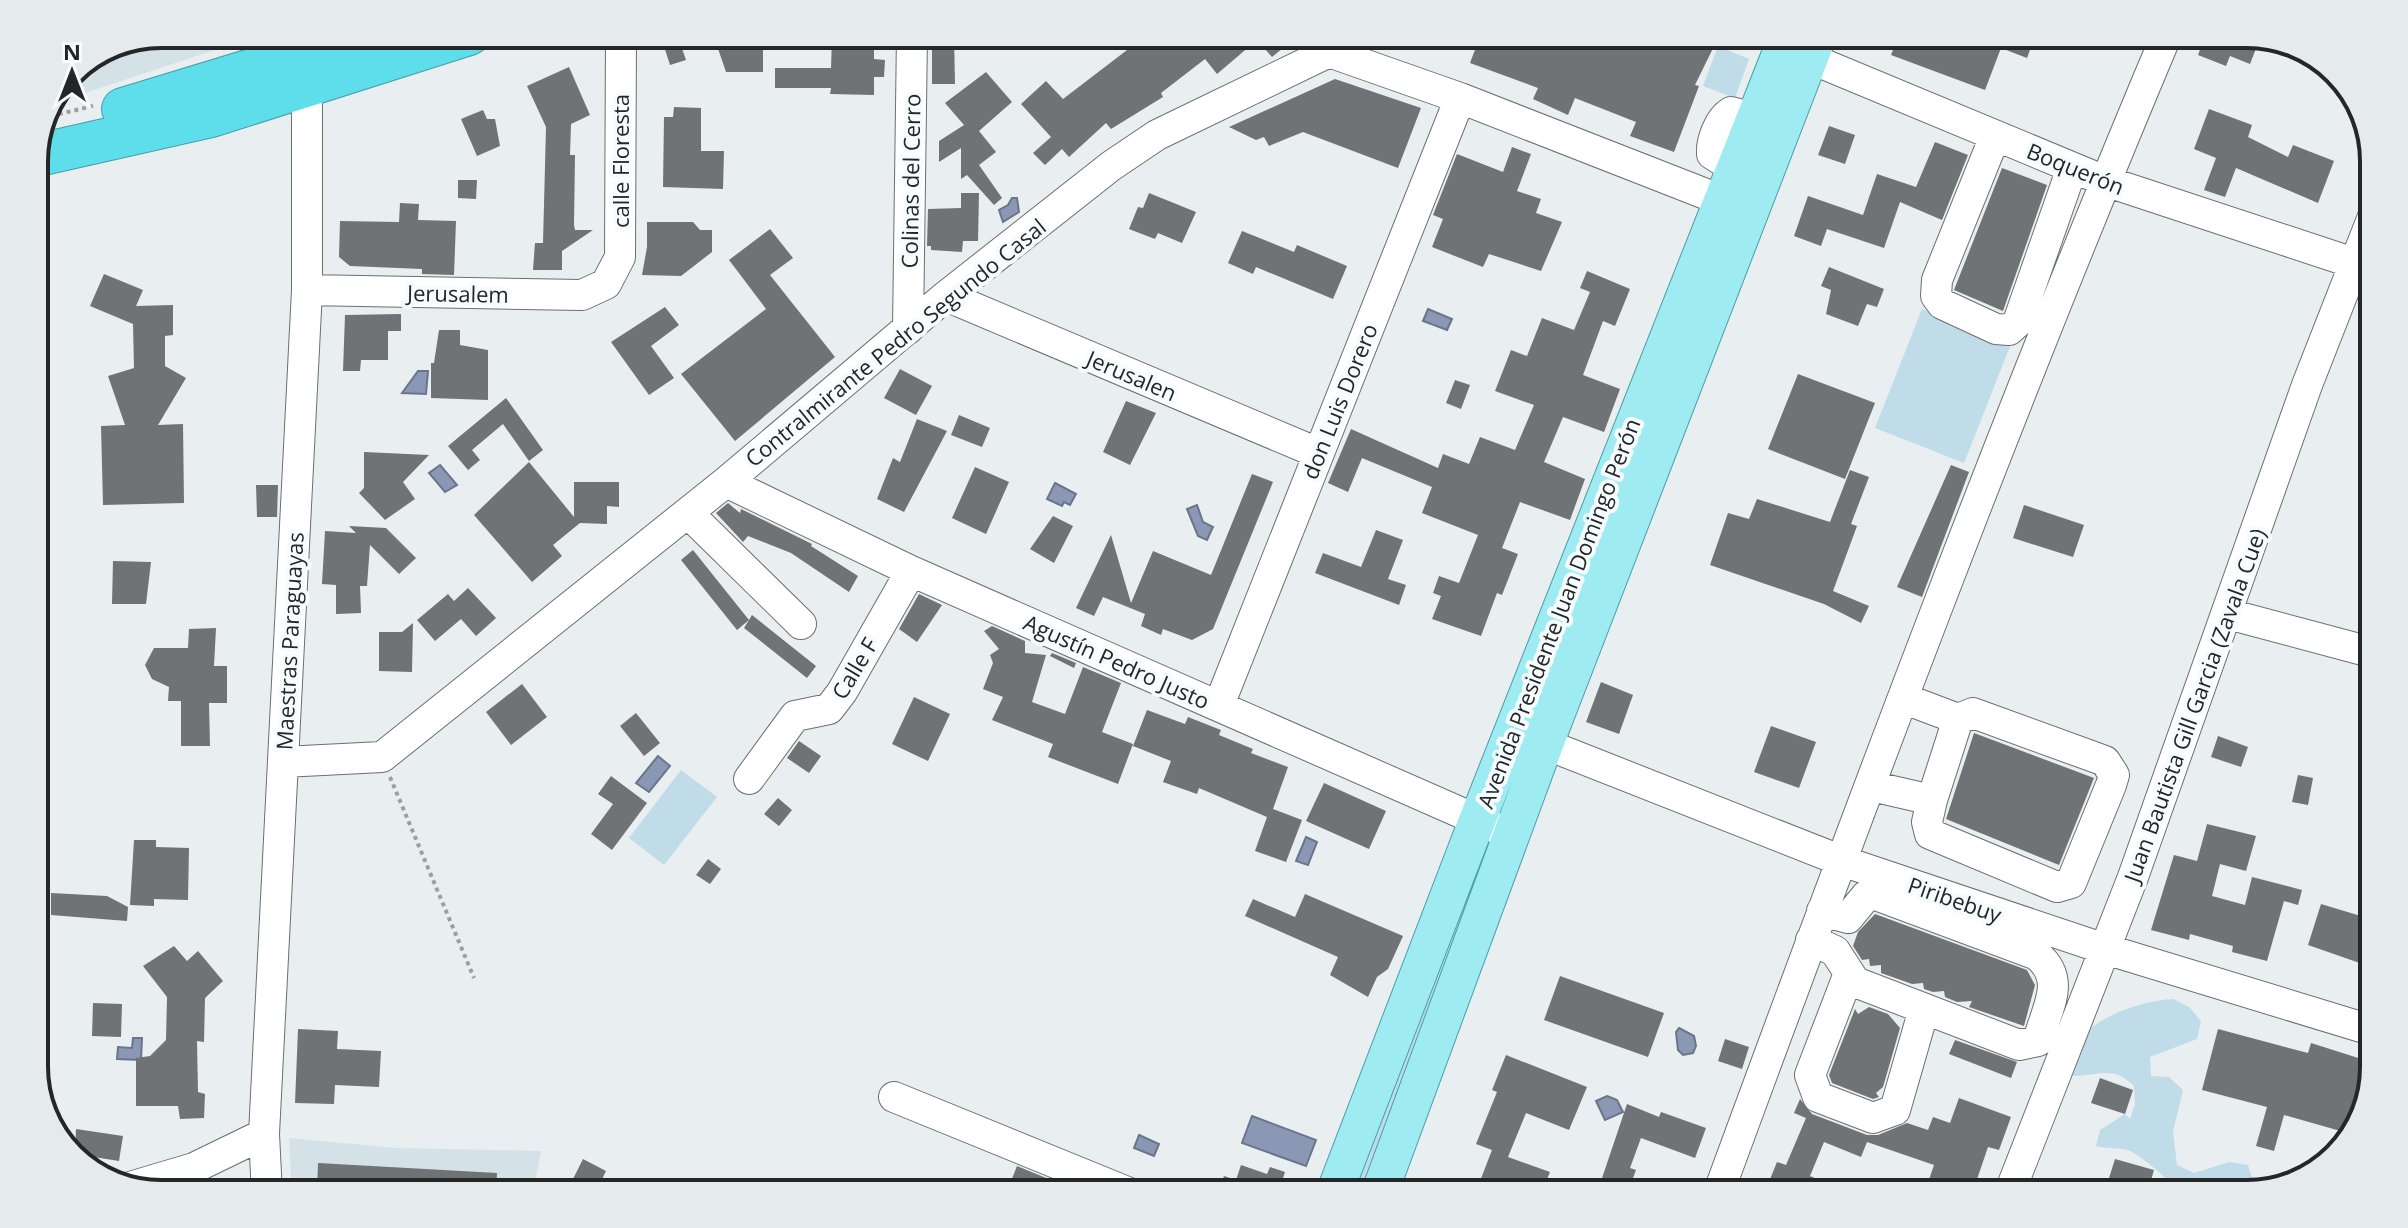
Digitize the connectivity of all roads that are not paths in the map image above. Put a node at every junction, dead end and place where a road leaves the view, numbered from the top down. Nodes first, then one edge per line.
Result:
1 (324, 48) edge
2 (427, 48) edge
3 (621, 48) edge
4 (912, 48) edge
5 (1323, 48) edge
6 (1345, 48) edge
7 (1799, 48) edge
8 (1801, 48) edge
9 (1820, 48) edge
10 (2161, 48) edge
11 (307, 88) junction
12 (1460, 98) junction
13 (1995, 136) junction
14 (50, 142) edge
15 (50, 144) edge
16 (2072, 168) junction
17 (2105, 181) junction
18 (1728, 184) junction
19 (2360, 266) edge
20 (2360, 275) edge
21 (606, 284) joint
22 (307, 290) junction
23 (946, 296) junction
24 (908, 329) junction
25 (1318, 453) junction
26 (726, 482) junction
27 (688, 513) junction
28 (911, 571) junction
29 (2228, 614) junction
30 (801, 624) dead end
31 (2360, 649) edge
32 (1905, 699) junction
33 (1219, 705) junction
34 (1958, 719) junction
35 (1545, 744) junction
36 (283, 762) junction
37 (749, 779) dead end
38 (1871, 786) junction
39 (1932, 800) junction
40 (1477, 821) junction
41 (1511, 834) junction
42 (1842, 861) junction
43 (1835, 915) junction
44 (2105, 949) junction
45 (1832, 956) junction
46 (1924, 1009) junction
47 (2360, 1027) edge
48 (894, 1097) dead end
49 (264, 1134) junction
50 (155, 1179) edge
51 (266, 1180) edge
52 (1098, 1180) edge
53 (1339, 1180) edge
54 (1384, 1180) edge
55 (1725, 1180) edge
56 (2014, 1180) edge

1 - 14 highway
2 - 11 highway
3 - 21 street, calle Floresta
4 - 24 street, Colinas del Cerro
5 - 23 street, Contralmirante Pedro Segundo Casal
6 - 12 street
7 - 18 main road, Avenida Presidente Juan Domingo Perón
8 - 35 main road, Avenida Presidente Juan Domingo Perón
9 - 13 street, Boquerón
10 - 17 street
11 - 15 highway
11 - 22 street, Maestras Paraguayas
12 - 18 street
12 - 25 street, don Luis Dorero
13 - 16 street, Boquerón
13 - 16 street
16 - 17 street, Boquerón
17 - 19 street, Boquerón
17 - 32 street
18 - 40 main road, Avenida Presidente Juan Domingo Perón
20 - 29 street, Juan Bautista Gill Garcia (Zavala Cue)
21 - 22 street, Jerusalem
22 - 36 street, Maestras Paraguayas
23 - 24 street, Contralmirante Pedro Segundo Casal
23 - 25 street, Jerusalen
24 - 26 street, Contralmirante Pedro Segundo Casal
25 - 33 street, don Luis Dorero
26 - 27 street, Contralmirante Pedro Segundo Casal
26 - 28 street, Agustín Pedro Justo
27 - 30 street
27 - 36 street, Contralmirante Pedro Segundo Casal
28 - 33 street, Agustín Pedro Justo
28 - 37 street, Calle F
29 - 31 street
29 - 44 street, Juan Bautista Gill Garcia (Zavala Cue)
32 - 34 street
32 - 38 street
33 - 40 street, Agustín Pedro Justo
34 - 39 street
34 - 39 street
35 - 41 main road, Avenida Presidente Juan Domingo Perón
35 - 42 street, Piribebuy
36 - 49 street, Maestras Paraguayas
38 - 39 street
38 - 42 street
40 - 41 street, Agustín Pedro Justo
40 - 53 main road, Avenida Presidente Juan Domingo Perón
41 - 54 main road, Avenida Presidente Juan Domingo Perón
42 - 43 street
42 - 44 street, Piribebuy
43 - 45 street
43 - 46 street
44 - 47 street, Piribebuy
44 - 56 street, Juan Bautista Gill Garcia (Zavala Cue)
45 - 46 street
45 - 46 street
45 - 55 street
48 - 52 street
49 - 50 street
49 - 51 street, Maestras Paraguayas

